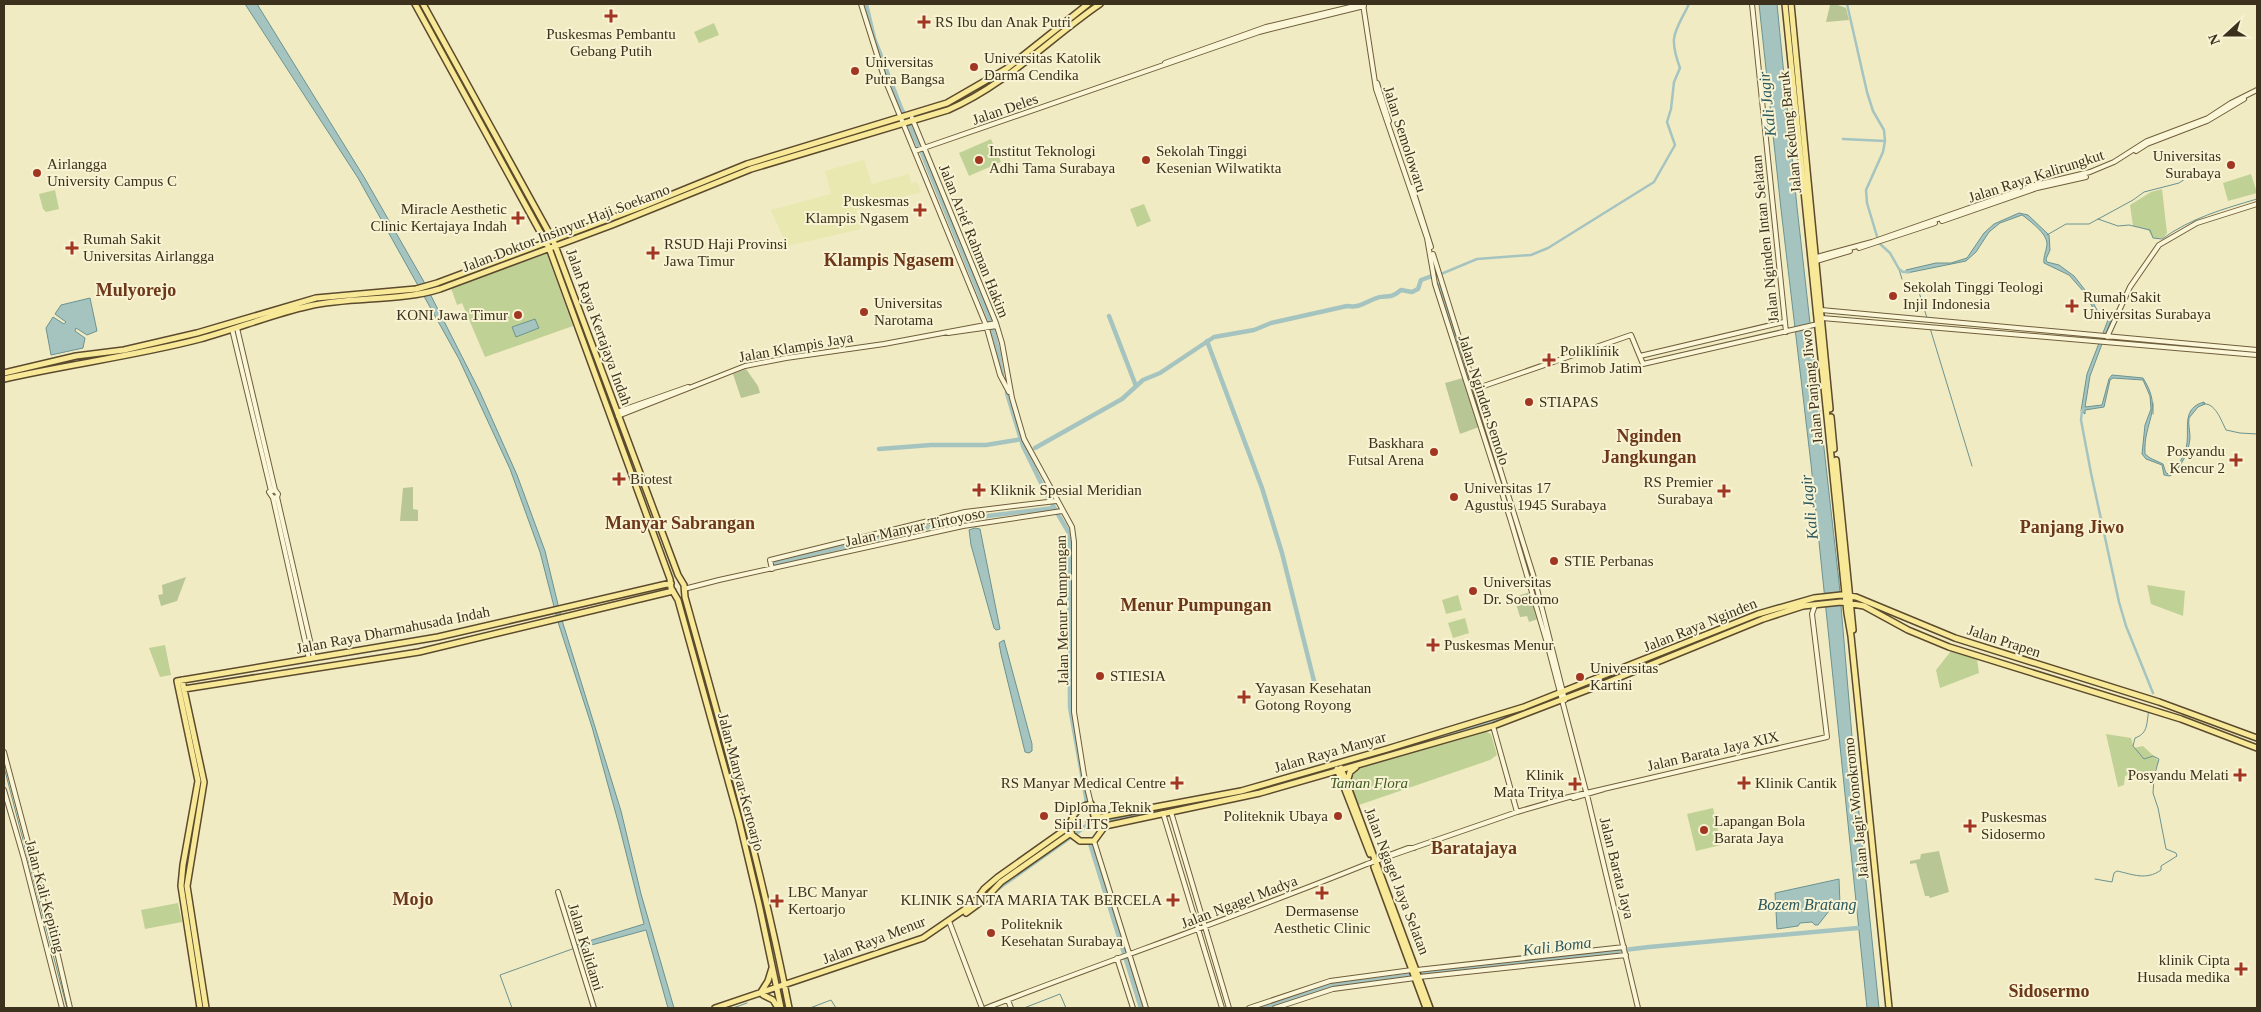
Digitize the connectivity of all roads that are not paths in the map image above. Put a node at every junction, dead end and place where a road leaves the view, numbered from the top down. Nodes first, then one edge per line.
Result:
1 (415, 4) edge
2 (423, 4) edge
3 (861, 4) edge
4 (1088, 4) edge
5 (1100, 4) edge
6 (1752, 4) edge
7 (1785, 4) edge
8 (1791, 4) edge
9 (1364, 5) edge
10 (436, 27) junction
11 (430, 31) junction
12 (1036, 43) junction
13 (1041, 48) junction
14 (1027, 51) junction
15 (1031, 56) junction
16 (2257, 91) edge
17 (906, 117) junction
18 (909, 123) junction
19 (497, 137) junction
20 (490, 141) junction
21 (919, 149) junction
22 (784, 152) junction
23 (786, 158) junction
24 (1804, 172) junction
25 (2257, 204) edge
26 (646, 208) junction
27 (555, 242) junction
28 (547, 246) junction
29 (1813, 260) junction
30 (471, 270) junction
31 (488, 272) junction
32 (1437, 276) junction
33 (466, 279) junction
34 (443, 280) junction
35 (976, 289) junction
36 (1821, 310) junction
37 (269, 311) junction
38 (1888, 316) junction
39 (273, 317) junction
40 (1822, 318) junction
41 (584, 322) junction
42 (1784, 322) junction
43 (1957, 323) junction
44 (1964, 323) junction
45 (576, 324) junction
46 (1815, 324) junction
47 (1888, 324) junction
48 (995, 325) junction
49 (987, 327) junction
50 (235, 328) junction
51 (2024, 328) junction
52 (2030, 329) junction
53 (1957, 330) junction
54 (587, 331) junction
55 (1788, 331) junction
56 (1965, 331) junction
57 (580, 334) junction
58 (198, 336) junction
59 (2024, 336) junction
60 (2029, 336) junction
61 (2106, 337) junction
62 (2257, 350) edge
63 (2241, 351) junction
64 (2257, 355) edge
65 (1640, 356) junction
66 (4, 373) edge
67 (1004, 377) junction
68 (4, 379) edge
69 (1475, 389) junction
70 (618, 414) junction
71 (1832, 444) junction
72 (273, 490) junction
73 (647, 492) junction
74 (639, 495) junction
75 (275, 498) junction
76 (650, 499) junction
77 (1052, 501) junction
78 (642, 502) junction
79 (1511, 510) junction
80 (1058, 512) junction
81 (772, 569) junction
82 (1848, 577) junction
83 (671, 583) junction
84 (684, 589) junction
85 (673, 592) junction
86 (1859, 598) junction
87 (1846, 599) junction
88 (1816, 604) junction
89 (1803, 606) junction
90 (1864, 606) junction
91 (1812, 614) junction
92 (1852, 614) junction
93 (1913, 627) junction
94 (1851, 636) junction
95 (438, 637) junction
96 (1700, 640) junction
97 (440, 647) junction
98 (328, 656) junction
99 (312, 658) junction
100 (330, 666) junction
101 (256, 667) junction
102 (2052, 675) junction
103 (707, 676) junction
104 (1606, 676) junction
105 (258, 678) junction
106 (700, 679) junction
107 (180, 680) junction
108 (1608, 682) junction
109 (184, 689) junction
110 (1562, 696) junction
111 (1525, 711) junction
112 (1493, 726) junction
113 (2257, 738) edge
114 (2257, 748) edge
115 (4, 752) edge
116 (198, 762) junction
117 (1347, 764) junction
118 (1361, 764) junction
119 (1338, 767) junction
120 (1324, 775) junction
121 (1345, 784) junction
122 (4, 790) edge
123 (1587, 794) junction
124 (1088, 804) junction
125 (1170, 812) junction
126 (1517, 812) junction
127 (1164, 813) junction
128 (744, 815) junction
129 (738, 817) junction
130 (1102, 817) junction
131 (1070, 826) junction
132 (1105, 826) junction
133 (1072, 835) junction
134 (1092, 842) junction
135 (1373, 862) junction
136 (1020, 865) junction
137 (984, 889) junction
138 (558, 892) dead end
139 (990, 893) junction
140 (979, 895) junction
141 (985, 899) junction
142 (186, 903) junction
143 (949, 923) junction
144 (1204, 928) junction
145 (1198, 930) junction
146 (48, 935) junction
147 (1625, 952) junction
148 (1128, 954) junction
149 (1119, 957) junction
150 (772, 964) junction
151 (847, 966) junction
152 (1416, 974) junction
153 (793, 986) junction
154 (785, 987) junction
155 (778, 989) junction
156 (762, 994) junction
157 (1008, 1000) junction
158 (788, 1002) junction
159 (62, 1008) edge
160 (70, 1008) edge
161 (200, 1008) edge
162 (206, 1008) edge
163 (594, 1008) edge
164 (716, 1008) edge
165 (725, 1008) edge
166 (779, 1008) edge
167 (789, 1008) edge
168 (982, 1008) edge
169 (986, 1008) edge
170 (1011, 1008) edge
171 (1133, 1008) edge
172 (1146, 1008) edge
173 (1222, 1008) edge
174 (1228, 1008) edge
175 (1249, 1008) edge
176 (1275, 1008) edge
177 (1426, 1008) edge
178 (1430, 1008) edge
179 (1638, 1008) edge
180 (1889, 1008) edge

1 - 11 main road, Jalan Raya Kertajaya Indah
2 - 10 main road, Jalan Raya Kertajaya Indah
3 - 17 street, Jalan Arief Rahman Hakim
4 - 12 main road, Jalan Doktor Insinyur Haji Soekarno
5 - 13 main road, Jalan Doktor Insinyur Haji Soekarno
6 - 42 street, Jalan Nginden Intan Selatan
7 - 24 main road, Jalan Kedung Baruk
8 - 24 main road, Jalan Kedung Baruk
9 - 21 street, Jalan Deles
9 - 32 street, Jalan Semolowaru
10 - 11 main road
10 - 19 main road, Jalan Raya Kertajaya Indah
11 - 20 main road, Jalan Raya Kertajaya Indah
12 - 13 main road
12 - 14 main road, Jalan Doktor Insinyur Haji Soekarno
13 - 15 main road, Jalan Doktor Insinyur Haji Soekarno
14 - 15 main road
14 - 17 main road, Jalan Doktor Insinyur Haji Soekarno
15 - 18 main road, Jalan Doktor Insinyur Haji Soekarno
16 - 29 street, Jalan Raya Kalirungkut
17 - 18 street, Jalan Arief Rahman Hakim
17 - 18 street, Jalan Arief Rahman Hakim
17 - 22 main road, Jalan Doktor Insinyur Haji Soekarno
18 - 21 street, Jalan Arief Rahman Hakim
18 - 21 street, Jalan Arief Rahman Hakim
18 - 23 main road, Jalan Doktor Insinyur Haji Soekarno
19 - 20 main road
19 - 27 main road, Jalan Raya Kertajaya Indah
20 - 28 main road, Jalan Raya Kertajaya Indah
21 - 35 street, Jalan Arief Rahman Hakim
21 - 35 street, Jalan Arief Rahman Hakim
22 - 23 street
22 - 26 main road, Jalan Doktor Insinyur Haji Soekarno
23 - 26 main road, Jalan Doktor Insinyur Haji Soekarno
24 - 29 main road, Jalan Kedung Baruk
25 - 61 street
26 - 27 main road, Jalan Doktor Insinyur Haji Soekarno
26 - 27 main road, Jalan Doktor Insinyur Haji Soekarno
27 - 28 main road, Jalan Doktor Insinyur Haji Soekarno
27 - 41 main road, Jalan Raya Kertajaya Indah
28 - 30 main road, Jalan Doktor Insinyur Haji Soekarno
28 - 31 main road, Jalan Doktor Insinyur Haji Soekarno
28 - 45 main road, Jalan Raya Kertajaya Indah
29 - 36 main road, Jalan Panjang Jiwo
29 - 46 main road, Jalan Panjang Jiwo
30 - 31 main road
30 - 34 main road, Jalan Doktor Insinyur Haji Soekarno
31 - 33 main road, Jalan Doktor Insinyur Haji Soekarno
32 - 69 street, Jalan Nginden Semolo
32 - 79 street, Jalan Nginden Semolo
33 - 34 main road
33 - 39 main road, Jalan Doktor Insinyur Haji Soekarno
34 - 37 main road, Jalan Doktor Insinyur Haji Soekarno
35 - 48 street, Jalan Arief Rahman Hakim
35 - 49 street, Jalan Arief Rahman Hakim
36 - 38 street
36 - 40 main road, Jalan Panjang Jiwo
37 - 39 main road
37 - 58 main road, Jalan Doktor Insinyur Haji Soekarno
38 - 43 street
38 - 47 street
39 - 50 main road, Jalan Doktor Insinyur Haji Soekarno
40 - 47 street
40 - 71 main road, Jalan Panjang Jiwo
41 - 45 main road
41 - 54 main road, Jalan Raya Kertajaya Indah
42 - 55 street, Jalan Nginden Intan Selatan
42 - 65 street
43 - 44 street
43 - 53 street
44 - 51 street
44 - 56 street
45 - 57 main road, Jalan Raya Kertajaya Indah
46 - 55 street
46 - 71 main road, Jalan Panjang Jiwo
47 - 53 street
48 - 49 street, Jalan Klampis Jaya
48 - 67 street, Jalan Arief Rahman Hakim
49 - 67 street, Jalan Arief Rahman Hakim
49 - 70 street, Jalan Klampis Jaya
50 - 58 main road, Jalan Doktor Insinyur Haji Soekarno
50 - 72 street
51 - 52 street
51 - 59 street
52 - 60 street
52 - 61 street
53 - 56 street
54 - 57 main road
54 - 70 main road, Jalan Raya Kertajaya Indah
55 - 65 street
56 - 59 street
57 - 74 main road, Jalan Raya Kertajaya Indah
58 - 66 main road, Jalan Doktor Insinyur Haji Soekarno
58 - 68 main road, Jalan Doktor Insinyur Haji Soekarno
59 - 60 street
60 - 63 street
61 - 63 street
62 - 63 street
63 - 64 street
65 - 69 street
67 - 77 street, Jalan Menur Pumpungan
69 - 79 street, Jalan Nginden Semolo
70 - 73 main road, Jalan Raya Kertajaya Indah
71 - 82 main road, Jalan Panjang Jiwo
71 - 87 main road, Jalan Panjang Jiwo
72 - 75 street
72 - 75 street
73 - 74 main road
73 - 76 main road, Jalan Raya Kertajaya Indah
74 - 78 main road, Jalan Raya Kertajaya Indah
75 - 99 street
76 - 78 main road
76 - 84 main road, Jalan Raya Kertajaya Indah
77 - 80 street, Jalan Menur Pumpungan
77 - 81 street, Jalan Manyar Tirtoyoso
78 - 83 main road, Jalan Raya Kertajaya Indah
79 - 110 street, Jalan Nginden Semolo
80 - 81 street, Jalan Manyar Tirtoyoso
80 - 124 street, Jalan Menur Pumpungan
81 - 84 street, Jalan Manyar Tirtoyoso
82 - 86 main road
82 - 87 main road, Jalan Panjang Jiwo
83 - 85 main road, Jalan Manyar Kertoarjo
83 - 95 main road, Jalan Raya Dharmahusada Indah
84 - 103 main road, Jalan Manyar Kertoarjo
85 - 97 main road, Jalan Raya Dharmahusada Indah
85 - 106 main road, Jalan Manyar Kertoarjo
86 - 87 main road, Jalan Prapen
86 - 93 main road, Jalan Prapen
87 - 88 main road, Jalan Raya Nginden
87 - 90 main road, Jalan Prapen
87 - 92 main road, Jalan Jagir Wonokromo
87 - 94 main road, Jalan Jagir Wonokromo
87 - 96 main road, Jalan Raya Nginden
88 - 89 main road, Jalan Raya Nginden
88 - 91 street
89 - 91 street
89 - 96 main road, Jalan Raya Nginden
90 - 92 main road
90 - 93 main road, Jalan Prapen
91 - 123 street, Jalan Barata Jaya XIX
92 - 94 main road, Jalan Jagir Wonokromo
93 - 102 main road, Jalan Prapen
93 - 102 main road, Jalan Prapen
94 - 180 main road, Jalan Jagir Wonokromo
95 - 97 main road
95 - 98 main road, Jalan Raya Dharmahusada Indah
96 - 104 main road, Jalan Raya Nginden
96 - 108 main road, Jalan Raya Nginden
97 - 100 main road, Jalan Raya Dharmahusada Indah
98 - 99 main road, Jalan Raya Dharmahusada Indah
98 - 100 main road
99 - 101 main road, Jalan Raya Dharmahusada Indah
100 - 105 main road, Jalan Raya Dharmahusada Indah
101 - 105 main road
101 - 107 main road, Jalan Raya Dharmahusada Indah
102 - 113 main road, Jalan Prapen
102 - 114 main road, Jalan Prapen
103 - 106 main road
103 - 128 main road, Jalan Manyar Kertoarjo
104 - 108 main road
104 - 110 main road, Jalan Raya Nginden
105 - 109 main road, Jalan Raya Dharmahusada Indah
106 - 129 main road, Jalan Manyar Kertoarjo
107 - 109 main road
107 - 116 main road
108 - 110 main road, Jalan Raya Nginden
109 - 116 main road
110 - 111 main road, Jalan Raya Manyar
110 - 123 street, Jalan Barata Jaya
111 - 112 main road, Jalan Raya Manyar
111 - 117 main road, Jalan Raya Manyar
112 - 118 main road, Jalan Raya Manyar
112 - 126 street
115 - 146 street
116 - 142 main road
117 - 118 main road, Jalan Raya Manyar
117 - 119 main road, Jalan Raya Manyar
118 - 121 main road
119 - 120 main road, Jalan Raya Manyar
119 - 121 main road, Jalan Ngagel Jaya Selatan
119 - 130 main road, Jalan Raya Manyar
120 - 121 main road
120 - 125 main road, Jalan Raya Manyar
121 - 135 main road, Jalan Ngagel Jaya Selatan
122 - 146 street, Jalan Kali Kepiting
123 - 126 street, Jalan Barata Jaya XIX
123 - 147 street, Jalan Barata Jaya
124 - 130 main road
124 - 131 main road, Jalan Raya Menur
125 - 127 main road, Jalan Raya Manyar
125 - 144 street
126 - 135 street, Jalan Ngagel Madya
127 - 132 main road, Jalan Raya Manyar
127 - 145 street
128 - 129 main road
128 - 154 main road, Jalan Manyar Kertoarjo
129 - 150 main road, Jalan Manyar Kertoarjo
130 - 132 main road
131 - 133 main road
131 - 136 main road, Jalan Raya Menur
132 - 134 main road
133 - 134 main road
133 - 136 main road, Jalan Raya Menur
134 - 148 street
135 - 144 street, Jalan Ngagel Madya
135 - 152 main road, Jalan Ngagel Jaya Selatan
136 - 137 main road, Jalan Raya Menur
136 - 139 main road, Jalan Raya Menur
137 - 139 main road
137 - 140 main road, Jalan Raya Menur
138 - 163 street, Jalan Kalidami
139 - 141 main road, Jalan Raya Menur
140 - 141 main road
140 - 143 main road, Jalan Raya Menur
141 - 143 main road, Jalan Raya Menur
142 - 161 main road
142 - 162 main road
143 - 151 main road, Jalan Raya Menur
143 - 168 street
144 - 145 street, Jalan Ngagel Madya
144 - 174 street
145 - 148 street, Jalan Ngagel Madya
145 - 173 street
146 - 159 street, Jalan Kali Kepiting
146 - 160 street
147 - 152 street
147 - 152 street
147 - 179 street, Jalan Barata Jaya
148 - 149 street, Jalan Ngagel Madya
148 - 172 street
149 - 157 street, Jalan Ngagel Madya
149 - 171 street
150 - 155 main road, Jalan Manyar Kertoarjo
150 - 156 main road
151 - 153 main road, Jalan Raya Menur
151 - 154 main road, Jalan Raya Menur
152 - 175 street
152 - 176 street
152 - 177 main road, Jalan Ngagel Jaya Selatan
152 - 178 main road, Jalan Ngagel Jaya Selatan
153 - 154 main road, Jalan Raya Menur
153 - 158 main road
154 - 155 main road, Jalan Raya Menur
154 - 158 main road, Jalan Manyar Kertoarjo
155 - 156 main road, Jalan Raya Menur
155 - 166 main road, Jalan Manyar Kertoarjo
156 - 164 main road, Jalan Raya Menur
156 - 165 main road, Jalan Raya Menur
156 - 166 main road
157 - 169 street, Jalan Ngagel Madya
157 - 170 street
158 - 167 main road, Jalan Manyar Kertoarjo

